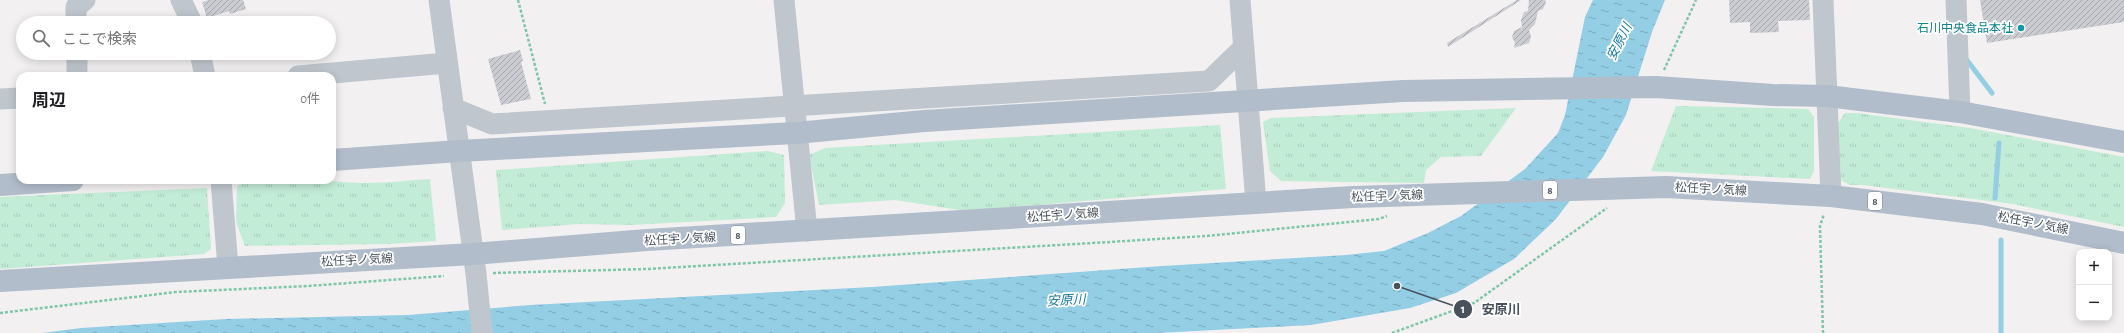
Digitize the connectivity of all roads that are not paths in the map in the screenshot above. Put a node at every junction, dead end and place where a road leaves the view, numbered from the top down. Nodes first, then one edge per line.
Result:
1 (85, 0) edge
2 (181, 0) edge
3 (439, 0) edge
4 (784, 0) edge
5 (1240, 0) edge
6 (1823, 0) edge
7 (1956, 0) edge
8 (76, 16) edge
9 (189, 16) edge
10 (1244, 47) junction
11 (77, 60) edge
12 (202, 60) edge
13 (447, 63) junction
14 (77, 72) edge
15 (205, 72) edge
16 (336, 73) edge
17 (1826, 96) junction
18 (16, 98) edge
19 (0, 99) edge
20 (1248, 101) junction
21 (793, 105) junction
22 (453, 108) junction
23 (1960, 112) junction
24 (796, 133) junction
25 (2124, 142) edge
26 (459, 151) junction
27 (336, 160) edge
28 (16, 184) edge
29 (221, 184) edge
30 (0, 185) edge
31 (1831, 196) junction
32 (1256, 203) junction
33 (807, 231) junction
34 (2124, 243) edge
35 (474, 264) junction
36 (228, 267) junction
37 (0, 281) edge
38 (482, 333) edge

1 - 8 street
2 - 9 street
3 - 13 street
4 - 21 street
5 - 10 street
6 - 17 street
7 - 23 street
10 - 20 street
10 - 21 street
11 - 14 street
12 - 15 street
13 - 16 street
13 - 22 street
17 - 20 main road
17 - 23 main road
17 - 31 street
18 - 19 street
20 - 24 main road
20 - 32 street
21 - 22 street
21 - 24 street
22 - 26 street
23 - 25 main road
24 - 26 main road
24 - 33 street
26 - 27 main road
26 - 35 street
28 - 30 main road
29 - 36 street
31 - 32 main road, 松任宇ノ気線 / 8
31 - 34 main road, 松任宇ノ気線 / 8
32 - 33 main road, 松任宇ノ気線 / 8
33 - 35 main road, 松任宇ノ気線 / 8
35 - 36 main road, 松任宇ノ気線 / 8
35 - 38 street
36 - 37 main road, 松任宇ノ気線 / 8

